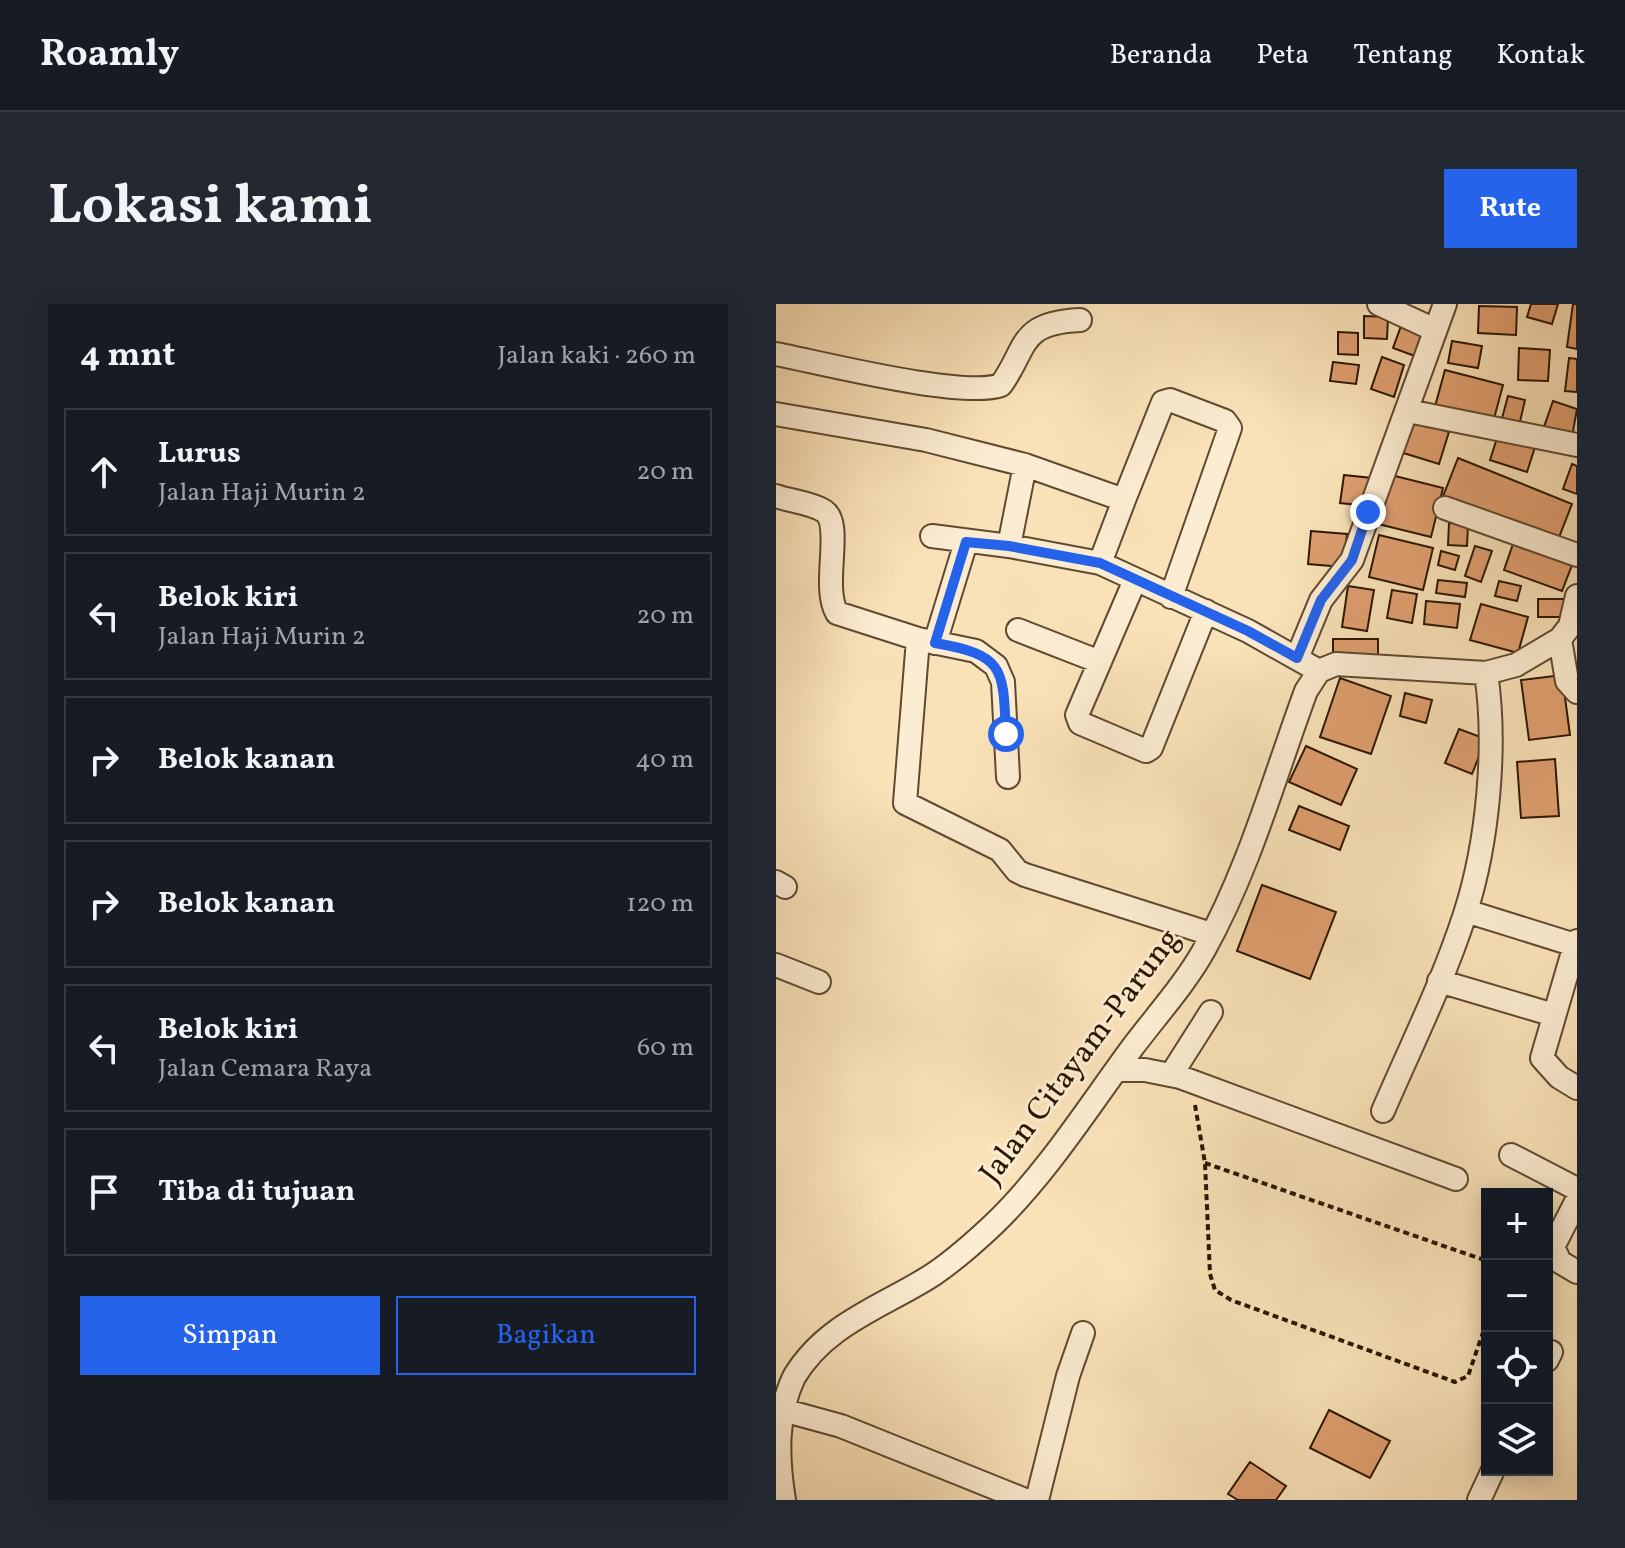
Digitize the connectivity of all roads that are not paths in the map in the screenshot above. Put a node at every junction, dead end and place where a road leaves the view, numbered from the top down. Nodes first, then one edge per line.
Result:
1 (1379, 304) edge
2 (1445, 304) edge
3 (1080, 320) dead end
4 (1435, 330) junction
5 (776, 354) edge
6 (1408, 411) junction
7 (776, 414) edge
8 (1577, 445) edge
9 (1025, 465) junction
10 (776, 496) edge
11 (1124, 500) junction
12 (1445, 508) dead end
13 (932, 536) dead end
14 (966, 542) junction
15 (1009, 546) junction
16 (1577, 555) edge
17 (1100, 563) junction
18 (1135, 580) junction
19 (1577, 596) edge
20 (1171, 597) junction
21 (1206, 611) junction
22 (1018, 630) dead end
23 (1560, 639) junction
24 (926, 641) junction
25 (1297, 658) junction
26 (1100, 662) junction
27 (1319, 671) junction
28 (1486, 673) junction
29 (1577, 692) edge
30 (1008, 777) dead end
31 (1466, 911) junction
32 (1211, 934) junction
33 (1576, 943) edge
34 (776, 965) edge
35 (1439, 981) junction
36 (819, 982) dead end
37 (1571, 987) edge
38 (1211, 1012) dead end
39 (1554, 1015) junction
40 (1116, 1070) junction
41 (1181, 1079) junction
42 (1577, 1088) edge
43 (1383, 1111) dead end
44 (1511, 1155) dead end
45 (1456, 1179) dead end
46 (1577, 1189) edge
47 (1577, 1200) edge
48 (1577, 1272) edge
49 (1083, 1333) dead end
50 (779, 1409) junction
51 (777, 1450) edge
52 (1490, 1476) edge
53 (784, 1500) edge
54 (1025, 1500) edge
55 (1037, 1500) edge
56 (1479, 1500) edge

1 - 4 street
2 - 4 street
3 - 5 street
4 - 6 street
6 - 8 street
6 - 25 street
7 - 9 street
9 - 11 street
9 - 15 street
10 - 24 street
11 - 17 street
11 - 20 street
12 - 16 street
13 - 14 street
14 - 15 street
14 - 24 street
15 - 17 street
17 - 18 street
18 - 20 street
18 - 26 street
19 - 23 street
20 - 21 street
21 - 25 street
21 - 26 street
22 - 26 street
23 - 28 street
23 - 29 street
24 - 30 street
24 - 32 street
25 - 27 street
27 - 28 street
27 - 32 street, Jalan Citayam-Parung
28 - 31 street
31 - 33 street
31 - 35 street
32 - 40 street, Jalan Citayam-Parung
33 - 37 street
34 - 36 street
35 - 39 street
35 - 43 street
37 - 39 street
38 - 41 street
39 - 42 street
40 - 41 street
40 - 50 street, Jalan Citayam-Parung
41 - 45 street
44 - 46 street
47 - 48 street
49 - 55 street
50 - 51 street, Jalan Citayam-Parung
50 - 54 street
51 - 53 street, Jalan Citayam-Parung
52 - 56 street

